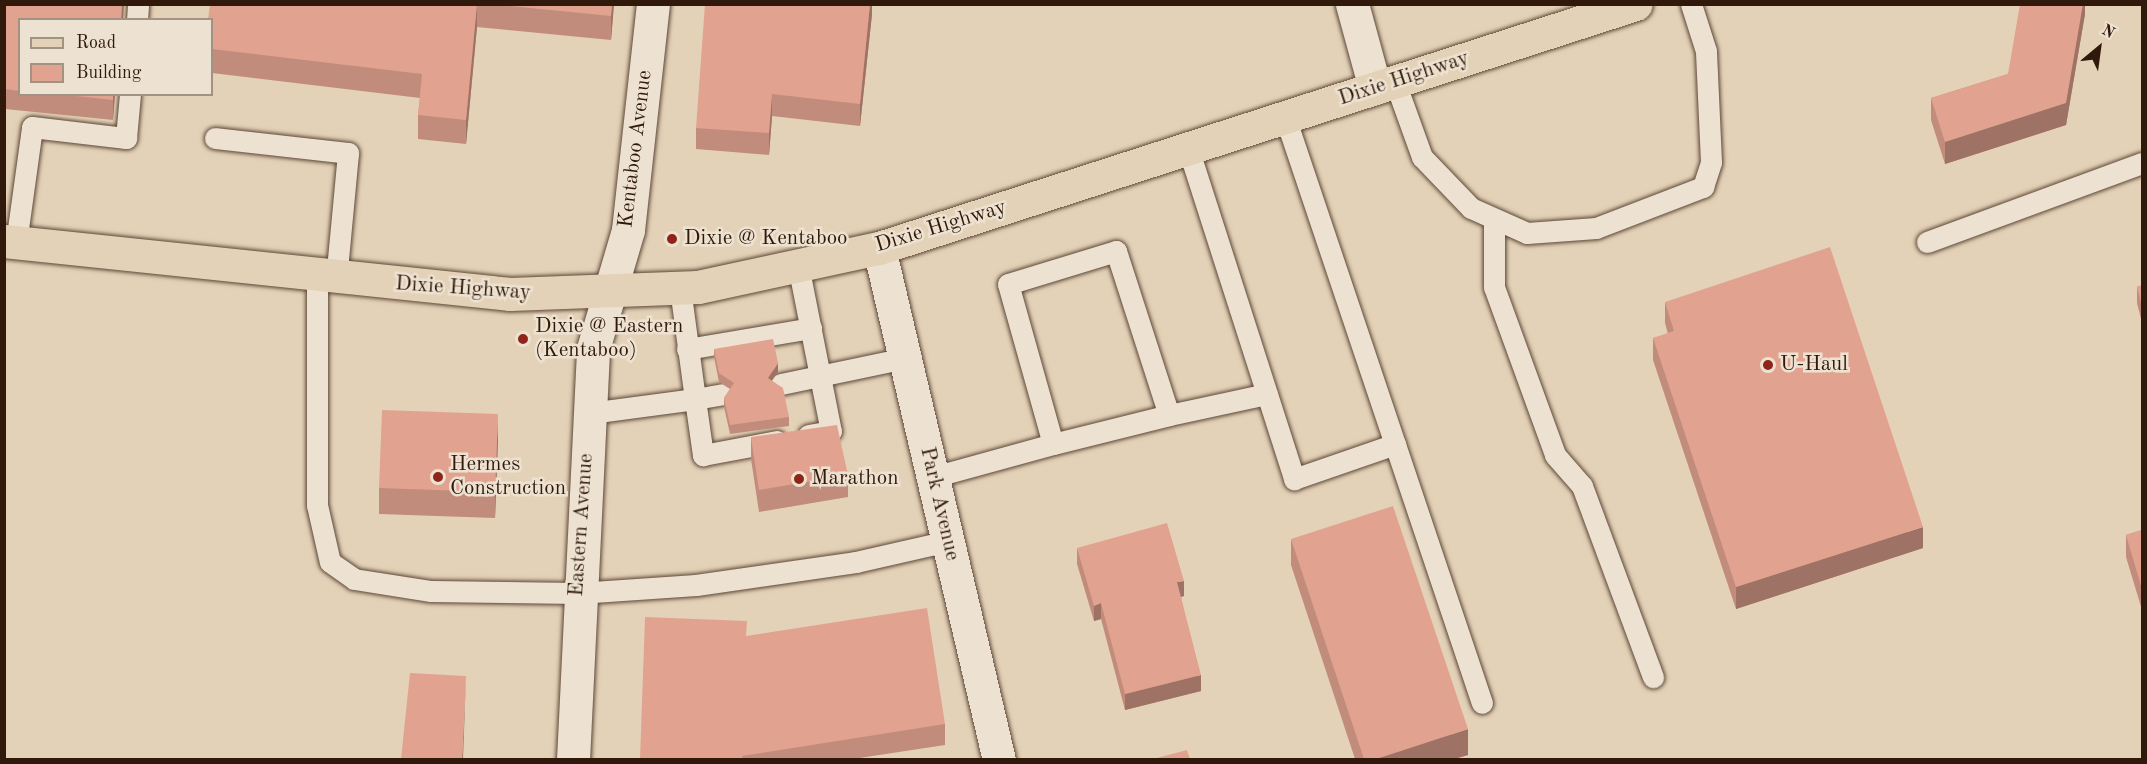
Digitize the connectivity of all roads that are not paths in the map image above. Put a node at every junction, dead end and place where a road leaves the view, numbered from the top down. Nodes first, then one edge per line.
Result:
1 (653, 4) edge
2 (1352, 4) edge
3 (1636, 4) edge
4 (1691, 4) edge
5 (1385, 85) junction
6 (130, 96) edge
7 (1286, 117) junction
8 (215, 138) dead end
9 (1188, 148) junction
10 (2142, 163) edge
11 (1494, 220) junction
12 (10, 242) edge
13 (1927, 242) dead end
14 (879, 248) junction
15 (798, 265) junction
16 (326, 278) junction
17 (680, 288) junction
18 (611, 292) junction
19 (811, 328) junction
20 (687, 349) junction
21 (904, 358) junction
22 (822, 376) junction
23 (781, 384) edge
24 (722, 394) dead end
25 (1267, 394) junction
26 (695, 399) junction
27 (590, 413) junction
28 (1169, 415) junction
29 (1053, 444) junction
30 (1395, 444) junction
31 (933, 477) junction
32 (948, 541) junction
33 (578, 593) junction
34 (1653, 677) dead end
35 (1482, 703) dead end
36 (573, 759) edge
37 (999, 759) edge

1 - 18 street, Kentaboo Avenue
2 - 5 street
3 - 5 main road, Dixie Highway
4 - 11 lane
5 - 7 main road, Dixie Highway
5 - 11 lane
6 - 12 lane
7 - 9 main road, Dixie Highway
7 - 30 lane
8 - 16 lane
9 - 14 main road, Dixie Highway
9 - 25 lane
10 - 13 lane
11 - 34 lane
12 - 16 main road, Dixie Highway
14 - 15 main road, Dixie Highway
14 - 21 street, Park Avenue
15 - 17 main road, Dixie Highway
15 - 19 lane
16 - 18 main road, Dixie Highway
16 - 33 lane
17 - 18 main road, Dixie Highway
17 - 20 lane
18 - 27 street, Eastern Avenue
19 - 20 lane
19 - 22 lane
20 - 26 lane
21 - 22 lane
21 - 31 street, Park Avenue
22 - 23 lane
22 - 26 lane
24 - 26 lane
25 - 28 lane
25 - 30 lane
26 - 27 lane
27 - 33 street, Eastern Avenue
28 - 29 lane
28 - 29 lane
29 - 31 lane
30 - 35 lane
31 - 32 street, Park Avenue
32 - 33 lane
32 - 37 street, Park Avenue
33 - 36 street, Eastern Avenue

